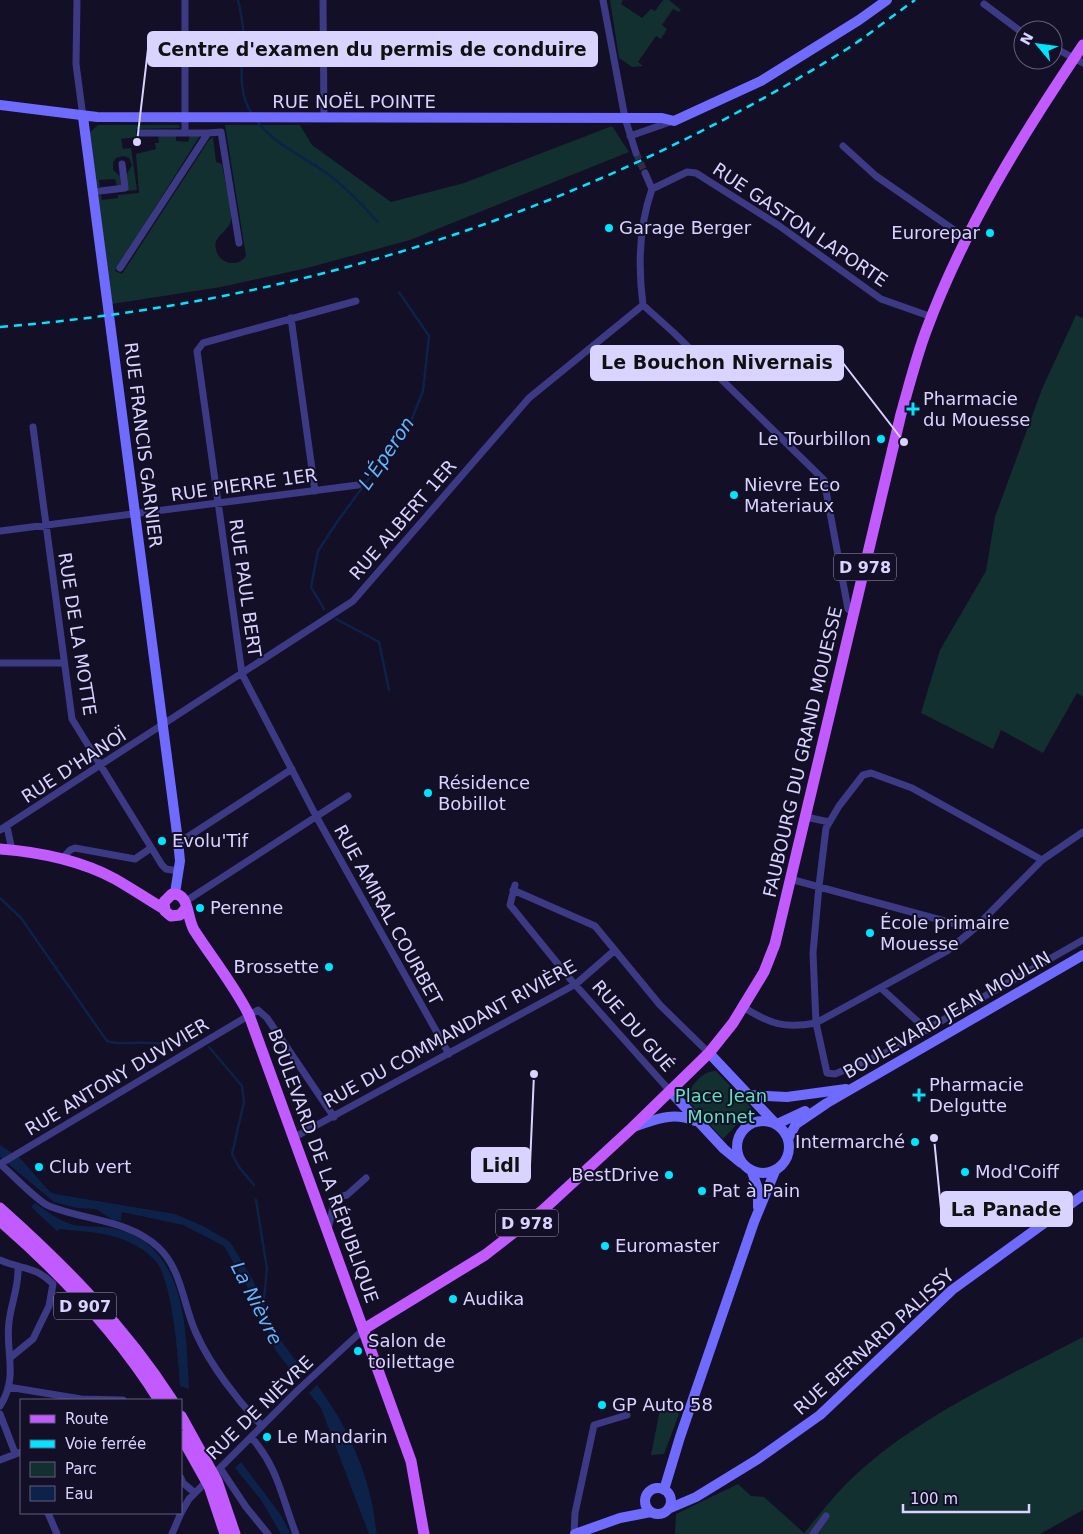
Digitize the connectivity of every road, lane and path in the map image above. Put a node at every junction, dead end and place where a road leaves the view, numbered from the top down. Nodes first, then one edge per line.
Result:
1 (77, 0) edge
2 (185, 0) edge
3 (323, 0) edge
4 (603, 0) edge
5 (887, 0) edge
6 (984, 4) dead end
7 (1013, 26) edge
8 (1083, 45) edge
9 (1063, 52) edge
10 (1079, 60) edge
11 (0, 105) edge
12 (83, 117) junction
13 (186, 118) junction
14 (324, 118) junction
15 (625, 118) junction
16 (674, 121) junction
17 (141, 133) dead end
18 (185, 133) junction
19 (208, 133) junction
20 (630, 136) junction
21 (843, 146) dead end
22 (636, 153) tunnel mouth
23 (122, 164) dead end
24 (645, 174) tunnel mouth
25 (652, 189) junction
26 (92, 192) junction
27 (967, 239) junction
28 (239, 243) dead end
29 (120, 268) dead end
30 (356, 301) dead end
31 (643, 305) junction
32 (932, 317) junction
33 (291, 318) junction
34 (33, 427) dead end
35 (358, 484) dead end
36 (315, 491) junction
37 (217, 504) junction
38 (136, 514) junction
39 (45, 526) junction
40 (0, 531) edge
41 (845, 592) junction
42 (859, 592) junction
43 (854, 612) junction
44 (0, 663) edge
45 (64, 663) junction
46 (242, 674) junction
47 (163, 726) junction
48 (100, 767) junction
49 (292, 769) junction
50 (348, 796) dead end
51 (316, 816) junction
52 (806, 817) junction
53 (829, 822) junction
54 (3, 829) edge
55 (1083, 832) edge
56 (178, 841) junction
57 (151, 848) junction
58 (0, 849) edge
59 (12, 850) junction
60 (62, 859) junction
61 (1042, 860) junction
62 (178, 871) junction
63 (790, 879) junction
64 (819, 886) junction
65 (133, 890) junction
66 (171, 895) junction
67 (186, 904) junction
68 (164, 909) junction
69 (174, 916) junction
70 (974, 929) junction
71 (1083, 940) edge
72 (615, 950) junction
73 (1083, 954) edge
74 (212, 958) junction
75 (576, 984) junction
76 (882, 989) junction
77 (743, 1007) junction
78 (249, 1015) junction
79 (816, 1023) junction
80 (927, 1030) junction
81 (709, 1052) junction
82 (448, 1054) junction
83 (854, 1087) junction
84 (670, 1091) junction
85 (749, 1095) junction
86 (827, 1103) junction
87 (334, 1117) junction
88 (698, 1122) junction
89 (775, 1124) junction
90 (633, 1127) junction
91 (294, 1138) junction
92 (788, 1139) junction
93 (0, 1164) edge
94 (749, 1169) junction
95 (775, 1171) junction
96 (366, 1178) dead end
97 (1083, 1195) edge
98 (0, 1208) edge
99 (0, 1221) edge
100 (754, 1222) junction
101 (328, 1232) junction
102 (0, 1260) edge
103 (18, 1268) junction
104 (364, 1329) junction
105 (11, 1356) junction
106 (8, 1387) junction
107 (102, 1399) edge
108 (158, 1399) edge
109 (171, 1399) edge
110 (0, 1406) edge
111 (0, 1414) edge
112 (627, 1415) dead end
113 (182, 1418) edge
114 (262, 1426) junction
115 (182, 1437) edge
116 (251, 1437) junction
117 (18, 1452) edge
118 (0, 1460) edge
119 (201, 1461) junction
120 (220, 1468) junction
121 (182, 1481) edge
122 (213, 1484) junction
123 (707, 1489) junction
124 (664, 1492) junction
125 (195, 1493) junction
126 (645, 1501) junction
127 (668, 1509) junction
128 (182, 1512) edge
129 (652, 1512) junction
130 (48, 1514) edge
131 (181, 1514) edge
132 (826, 1516) dead end
133 (620, 1518) junction
134 (57, 1534) edge
135 (172, 1534) edge
136 (225, 1534) edge
137 (235, 1534) edge
138 (268, 1534) edge
139 (296, 1534) edge
140 (424, 1534) edge
141 (574, 1534) edge
142 (813, 1534) edge

1 - 12 street, RUE FRANCIS GARNIER
2 - 13 street
3 - 14 street
4 - 15 street
5 - 16 street
6 - 7 street
8 - 10 main road, FAUBOURG DU GRAND MOUESSE / D 978
9 - 10 street
10 - 27 main road, FAUBOURG DU GRAND MOUESSE / D 978
11 - 12 street, RUE NOËL POINTE
12 - 13 street, RUE NOËL POINTE
12 - 26 street, RUE FRANCIS GARNIER
13 - 14 street, RUE NOËL POINTE
13 - 18 street
14 - 15 street, RUE NOËL POINTE
15 - 16 street, RUE NOËL POINTE
15 - 20 street
16 - 20 street
17 - 18 street
18 - 19 street
19 - 28 street
19 - 29 street
20 - 22 street
21 - 27 street
23 - 26 street
24 - 25 street
25 - 31 street
25 - 32 street, RUE GASTON LAPORTE
26 - 38 street, RUE FRANCIS GARNIER
27 - 32 main road, FAUBOURG DU GRAND MOUESSE / D 978
30 - 33 street
31 - 41 street
31 - 46 street, RUE ALBERT 1ER
32 - 42 main road, FAUBOURG DU GRAND MOUESSE / D 978
33 - 36 street
33 - 37 street, RUE PAUL BERT
34 - 39 street, RUE DE LA MOTTE
35 - 36 street, RUE PIERRE 1ER
36 - 37 street, RUE PIERRE 1ER
37 - 38 street, RUE PIERRE 1ER
37 - 46 street, RUE PAUL BERT
38 - 39 street, RUE PIERRE 1ER
38 - 47 street, RUE FRANCIS GARNIER
39 - 40 street, RUE PIERRE 1ER
39 - 45 street, RUE DE LA MOTTE
41 - 42 street
41 - 43 street
42 - 43 main road, FAUBOURG DU GRAND MOUESSE / D 978
43 - 52 main road, FAUBOURG DU GRAND MOUESSE / D 978
44 - 45 street
45 - 48 street, RUE DE LA MOTTE
46 - 47 street, RUE ALBERT 1ER
46 - 49 street, RUE PAUL BERT
47 - 48 street, RUE D'HANOÏ
47 - 56 street, RUE FRANCIS GARNIER
48 - 54 street, RUE D'HANOÏ
48 - 57 street, RUE DE LA MOTTE
49 - 51 street, RUE PAUL BERT
49 - 56 street
50 - 51 street
51 - 67 street
51 - 82 street, RUE AMIRAL COURBET
52 - 53 street
52 - 63 main road, FAUBOURG DU GRAND MOUESSE / D 978
53 - 61 street
53 - 64 street
54 - 59 street
55 - 61 street
56 - 62 street, RUE FRANCIS GARNIER
57 - 60 street
57 - 62 street, RUE DE LA MOTTE
58 - 59 main road
59 - 60 main road
60 - 65 main road
61 - 70 street
62 - 66 street, RUE FRANCIS GARNIER
63 - 64 street
63 - 77 main road, FAUBOURG DU GRAND MOUESSE / D 978
64 - 70 street
64 - 79 street
65 - 66 main road
65 - 68 main road
66 - 67 main road
66 - 68 main road
67 - 69 main road
67 - 74 main road, BOULEVARD DE LA RÉPUBLIQUE
68 - 69 main road
69 - 74 main road, BOULEVARD DE LA RÉPUBLIQUE
70 - 76 street
71 - 80 street
72 - 75 street, RUE DU COMMANDANT RIVIÈRE
72 - 75 street, RUE DU GUÉ
72 - 81 street
73 - 83 street, BOULEVARD JEAN MOULIN
74 - 78 main road, BOULEVARD DE LA RÉPUBLIQUE
75 - 82 street, RUE DU COMMANDANT RIVIÈRE
75 - 84 street, RUE DU GUÉ
76 - 79 street
76 - 80 street
77 - 79 street
77 - 81 main road, FAUBOURG DU GRAND MOUESSE / D 978
78 - 87 street, BOULEVARD DE LA RÉPUBLIQUE
78 - 91 main road, BOULEVARD DE LA RÉPUBLIQUE
78 - 93 street, RUE ANTONY DUVIVIER
79 - 80 street
81 - 84 main road, FAUBOURG DU GRAND MOUESSE / D 978
81 - 85 street
82 - 87 street, RUE DU COMMANDANT RIVIÈRE
83 - 85 street
83 - 86 street, BOULEVARD JEAN MOULIN
84 - 88 street
84 - 90 main road, D 978
85 - 89 street
86 - 89 street
86 - 92 street
87 - 91 street, RUE DU COMMANDANT RIVIÈRE
88 - 90 street
88 - 94 street
89 - 92 street
89 - 94 street
90 - 104 main road, D 978
91 - 101 main road, BOULEVARD DE LA RÉPUBLIQUE
92 - 95 street
93 - 114 street
94 - 95 street
94 - 100 street
95 - 100 street
96 - 101 street
97 - 123 street, RUE BERNARD PALISSY
98 - 109 main road, D 907
99 - 108 main road, D 907
100 - 124 street
101 - 104 main road, BOULEVARD DE LA RÉPUBLIQUE
102 - 103 street
103 - 105 street
103 - 105 street
104 - 114 street, RUE DE NIÈVRE
104 - 140 main road, BOULEVARD DE LA RÉPUBLIQUE
105 - 106 street
106 - 107 street
106 - 110 street
111 - 117 street
112 - 141 street
113 - 119 main road
114 - 116 street, RUE DE NIÈVRE
115 - 119 main road
116 - 120 street, RUE DE NIÈVRE
116 - 139 street
117 - 118 street
119 - 122 main road
120 - 125 street, RUE DE NIÈVRE
120 - 138 street
121 - 125 street
122 - 136 main road
122 - 137 main road
123 - 124 street, RUE BERNARD PALISSY
123 - 127 street, RUE BERNARD PALISSY
124 - 126 street
124 - 127 street
125 - 128 street, RUE DE NIÈVRE
126 - 129 street
126 - 133 street
127 - 129 street
129 - 133 street
130 - 134 street
131 - 135 street, RUE DE NIÈVRE
132 - 142 street
133 - 141 street

